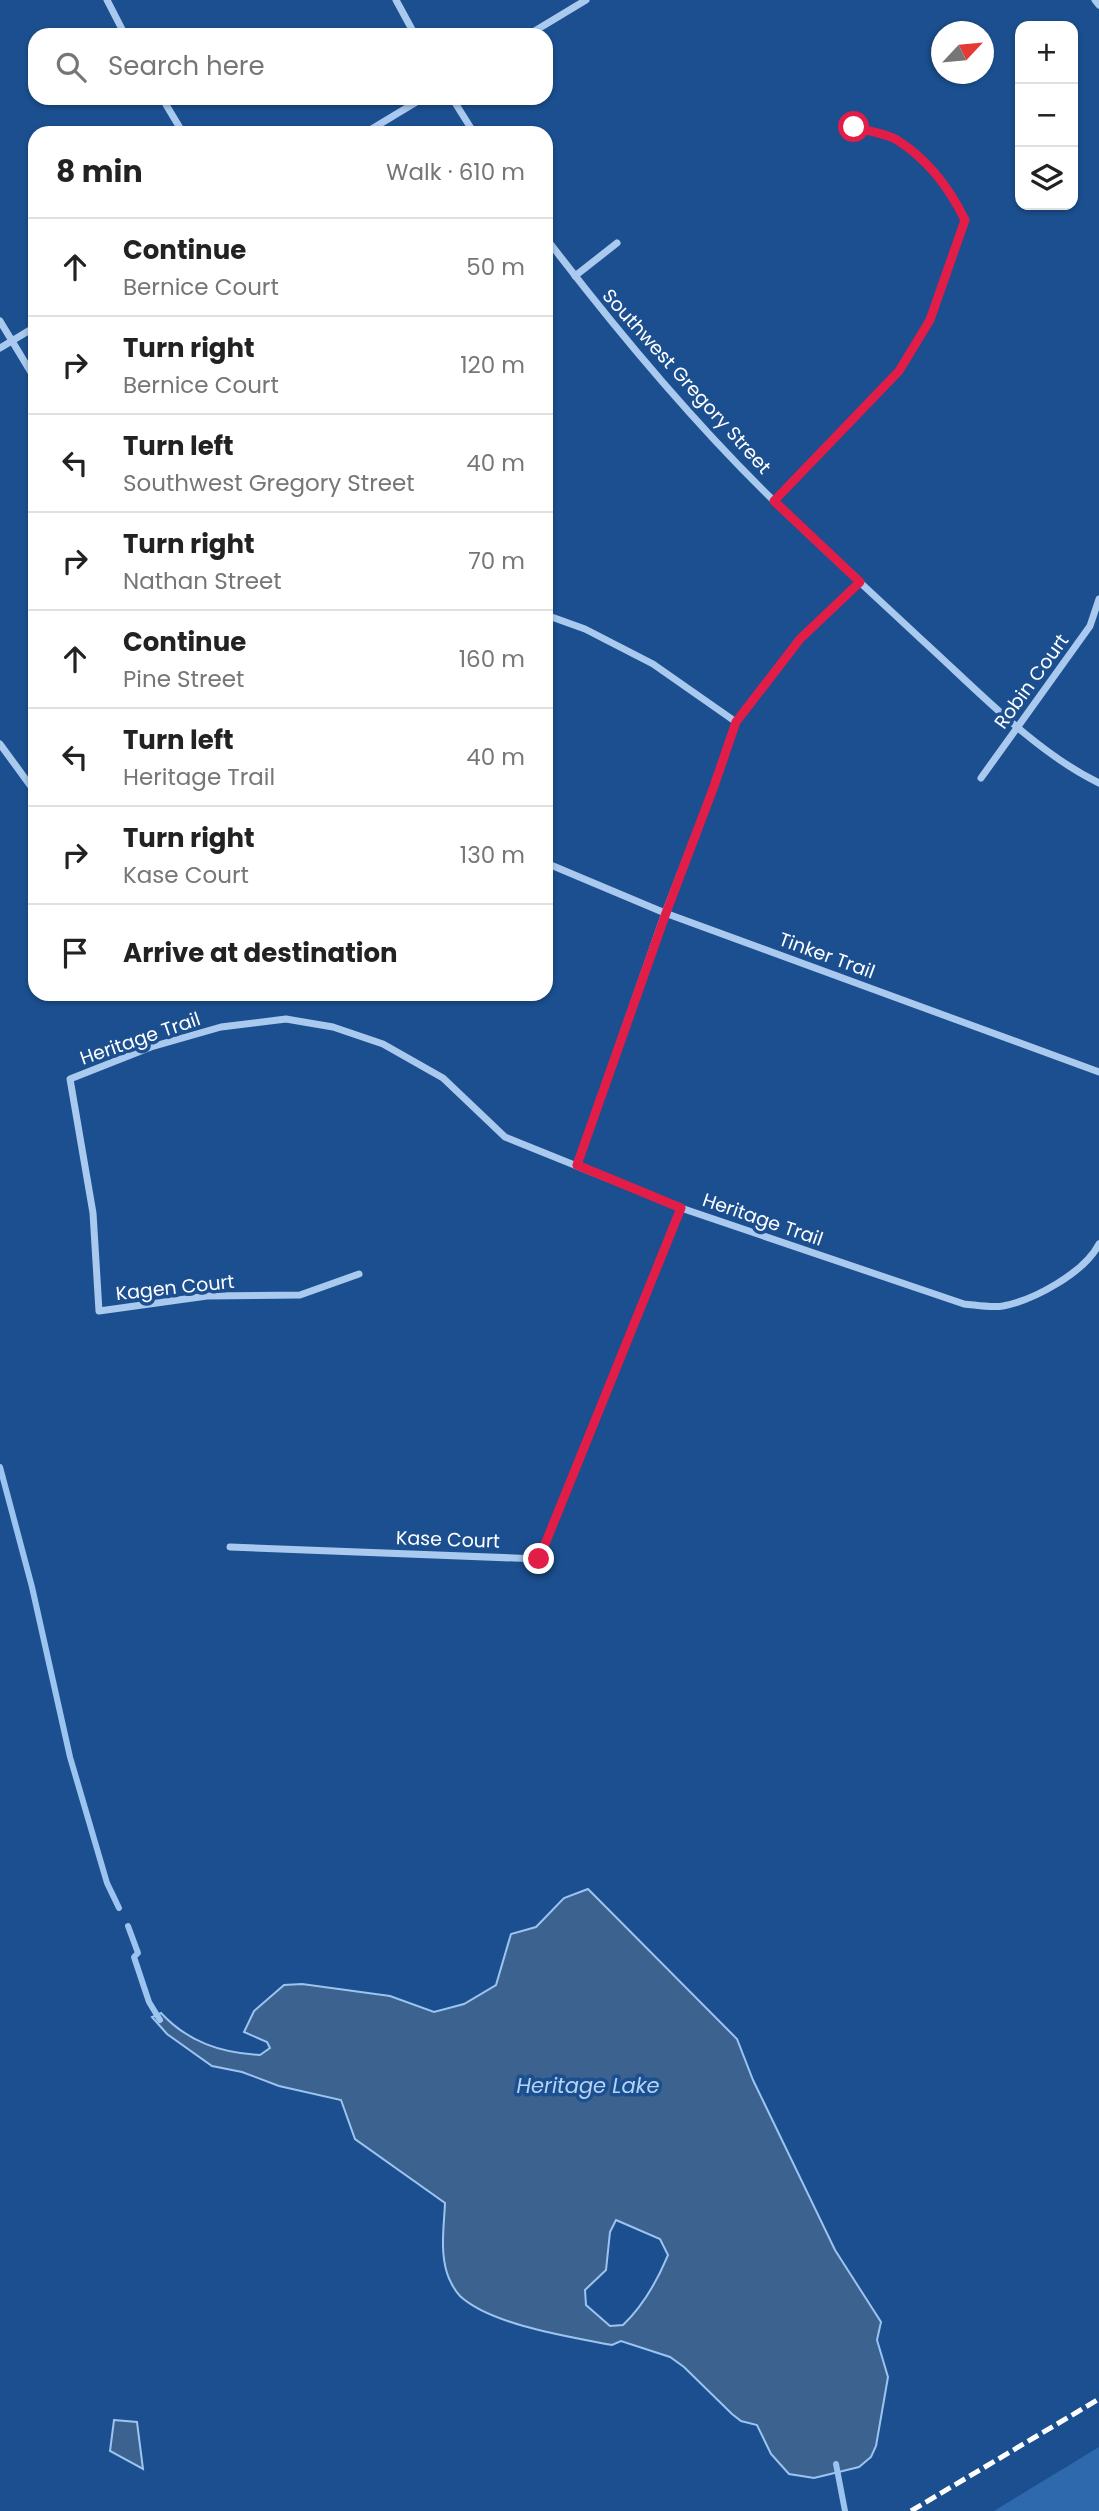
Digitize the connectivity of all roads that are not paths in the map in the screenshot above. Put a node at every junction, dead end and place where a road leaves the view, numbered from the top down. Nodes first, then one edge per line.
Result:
1 (107, 0) edge
2 (396, 0) edge
3 (586, 0) edge
4 (1094, 0) edge
5 (1099, 5) edge
6 (121, 28) edge
7 (411, 28) edge
8 (540, 28) edge
9 (166, 105) edge
10 (411, 105) edge
11 (456, 105) edge
12 (179, 126) edge
13 (377, 126) edge
14 (470, 126) edge
15 (854, 127) dead end
16 (617, 243) dead end
17 (553, 247) edge
18 (575, 276) junction
19 (0, 321) edge
20 (28, 331) edge
21 (11, 341) junction
22 (0, 348) edge
23 (28, 368) edge
24 (774, 501) junction
25 (860, 582) junction
26 (1099, 599) edge
27 (553, 618) edge
28 (736, 722) junction
29 (1017, 727) junction
30 (0, 744) edge
31 (981, 778) dead end
32 (28, 782) edge
33 (1099, 783) edge
34 (553, 866) edge
35 (666, 913) junction
36 (1099, 1072) edge
37 (70, 1079) joint
38 (577, 1165) junction
39 (681, 1208) junction
40 (1099, 1244) edge
41 (359, 1274) dead end
42 (230, 1546) dead end

1 - 6 street
2 - 7 street
3 - 8 street
4 - 5 street
9 - 12 street
10 - 13 street
11 - 14 street
15 - 24 street
16 - 18 street
17 - 18 street, Southwest Gregory Street
18 - 24 street, Southwest Gregory Street
19 - 21 street
20 - 21 street
21 - 22 street
21 - 23 street
24 - 25 street, Southwest Gregory Street
25 - 28 street
25 - 29 street, Southwest Gregory Street
26 - 29 street, Robin Court
27 - 28 street
28 - 35 street
29 - 31 street, Robin Court
29 - 33 street, Southwest Gregory Street
30 - 32 street
34 - 35 street, Tinker Trail
35 - 36 street, Tinker Trail
35 - 38 street
37 - 38 street, Heritage Trail
37 - 41 street, Kagen Court
38 - 39 street, Heritage Trail
39 - 40 street, Heritage Trail
39 - 42 street, Kase Court

